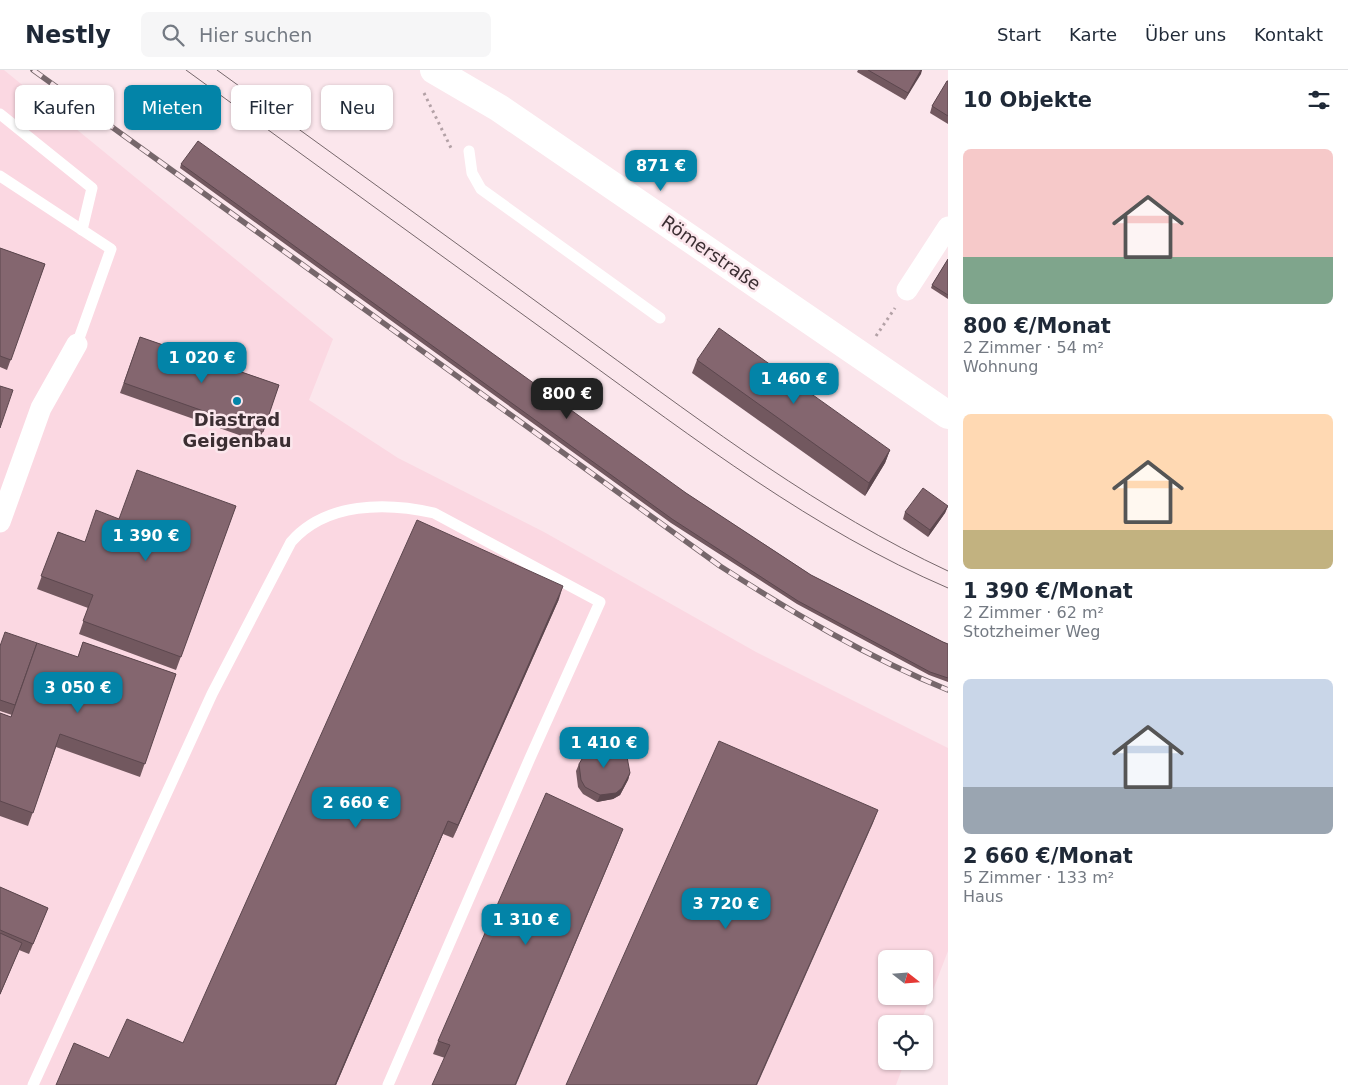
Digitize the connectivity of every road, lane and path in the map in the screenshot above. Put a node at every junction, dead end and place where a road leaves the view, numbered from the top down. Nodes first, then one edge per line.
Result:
1 (428, 80) edge
2 (0, 114) edge
3 (469, 151) dead end
4 (456, 157) dead end
5 (0, 176) edge
6 (948, 227) edge
7 (82, 230) junction
8 (907, 290) joint
9 (660, 318) dead end
10 (77, 344) joint
11 (868, 349) junction
12 (948, 415) edge
13 (0, 522) edge
14 (33, 1085) edge
15 (388, 1085) edge

1 - 4 path
1 - 11 main road, Römerstraße
2 - 7 lane
3 - 9 lane
5 - 7 lane
6 - 8 street
7 - 10 lane
8 - 11 path
10 - 13 street
11 - 12 main road, Römerstraße
14 - 15 lane

